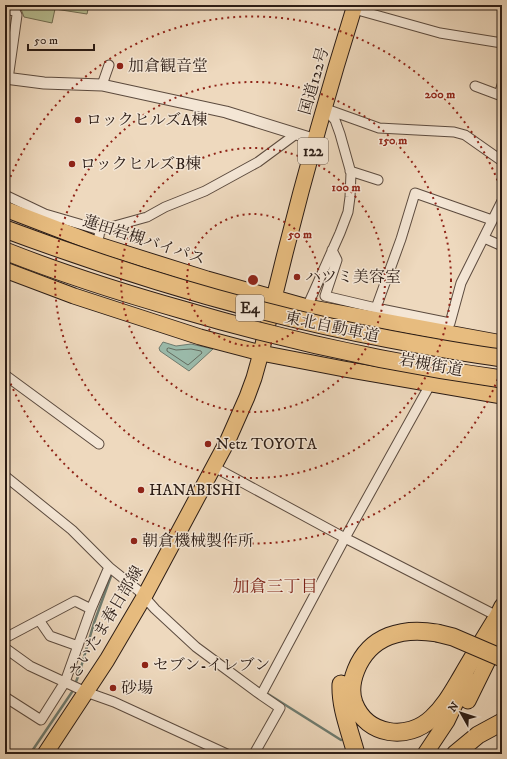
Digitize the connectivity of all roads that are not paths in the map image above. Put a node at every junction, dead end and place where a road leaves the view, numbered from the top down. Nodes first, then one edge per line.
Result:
1 (354, 7) edge
2 (5, 9) edge
3 (502, 43) edge
4 (109, 65) dead end
5 (7, 78) edge
6 (102, 85) junction
7 (502, 85) edge
8 (475, 86) dead end
9 (500, 96) edge
10 (324, 108) junction
11 (296, 134) junction
12 (316, 140) junction
13 (502, 161) edge
14 (350, 171) junction
15 (378, 180) dead end
16 (5, 195) edge
17 (502, 201) edge
18 (5, 209) edge
19 (492, 220) junction
20 (5, 229) edge
21 (99, 238) junction
22 (484, 238) junction
23 (502, 246) edge
24 (332, 250) junction
25 (5, 251) edge
26 (5, 270) edge
27 (274, 297) junction
28 (307, 307) junction
29 (376, 308) junction
30 (502, 343) edge
31 (261, 353) junction
32 (502, 358) edge
33 (5, 375) edge
34 (502, 379) edge
35 (431, 383) junction
36 (502, 396) edge
37 (99, 444) dead end
38 (214, 467) junction
39 (5, 476) edge
40 (345, 538) junction
41 (109, 567) junction
42 (144, 596) junction
43 (91, 609) junction
44 (499, 619) edge
45 (39, 620) junction
46 (439, 629) junction
47 (5, 638) edge
48 (78, 646) junction
49 (5, 648) edge
50 (502, 648) edge
51 (502, 658) edge
52 (74, 686) junction
53 (261, 695) junction
54 (5, 697) edge
55 (502, 722) edge
56 (45, 754) edge
57 (227, 754) edge
58 (254, 754) edge
59 (356, 754) edge
60 (425, 754) edge
61 (437, 754) edge
62 (454, 754) edge

1 - 3 street
1 - 10 main road, 国道122号 / 122
2 - 5 street
4 - 6 street
5 - 6 street
6 - 11 street
7 - 9 street
8 - 9 street
10 - 12 main road, 国道122号 / 122
10 - 13 street
10 - 14 street
11 - 12 street
11 - 21 street
12 - 27 main road, 国道122号 / 122
14 - 15 street
14 - 24 street
16 - 21 street
17 - 19 street
18 - 21 main road, 蓮田岩槻バイパス
19 - 22 street
19 - 29 street
20 - 32 highway, 東北自動車道 / E4, bridge
21 - 27 main road, 蓮田岩槻バイパス
22 - 23 street
22 - 29 street
24 - 28 street
24 - 29 street
25 - 34 highway, 東北自動車道 / E4, bridge
26 - 31 main road
27 - 28 main road, 岩槻街道
27 - 31 main road, 国道122号 / 122
28 - 30 main road, 岩槻街道
31 - 35 main road, 岩槻街道
31 - 38 main road, さいたま春日部線
33 - 37 street
35 - 36 main road, 岩槻街道
35 - 40 street
38 - 40 street
38 - 42 main road, さいたま春日部線
39 - 41 street
40 - 44 street
40 - 53 street
41 - 42 street
41 - 43 street
42 - 52 main road, さいたま春日部線
42 - 53 street
43 - 45 street
43 - 48 street
44 - 46 highway
44 - 60 main road
44 - 61 main road
45 - 47 street
45 - 48 street
46 - 50 highway
46 - 51 highway, bridge
46 - 59 highway
48 - 52 street
49 - 52 street
52 - 54 street
52 - 56 main road, さいたま春日部線
52 - 57 street
53 - 58 street
55 - 62 highway

